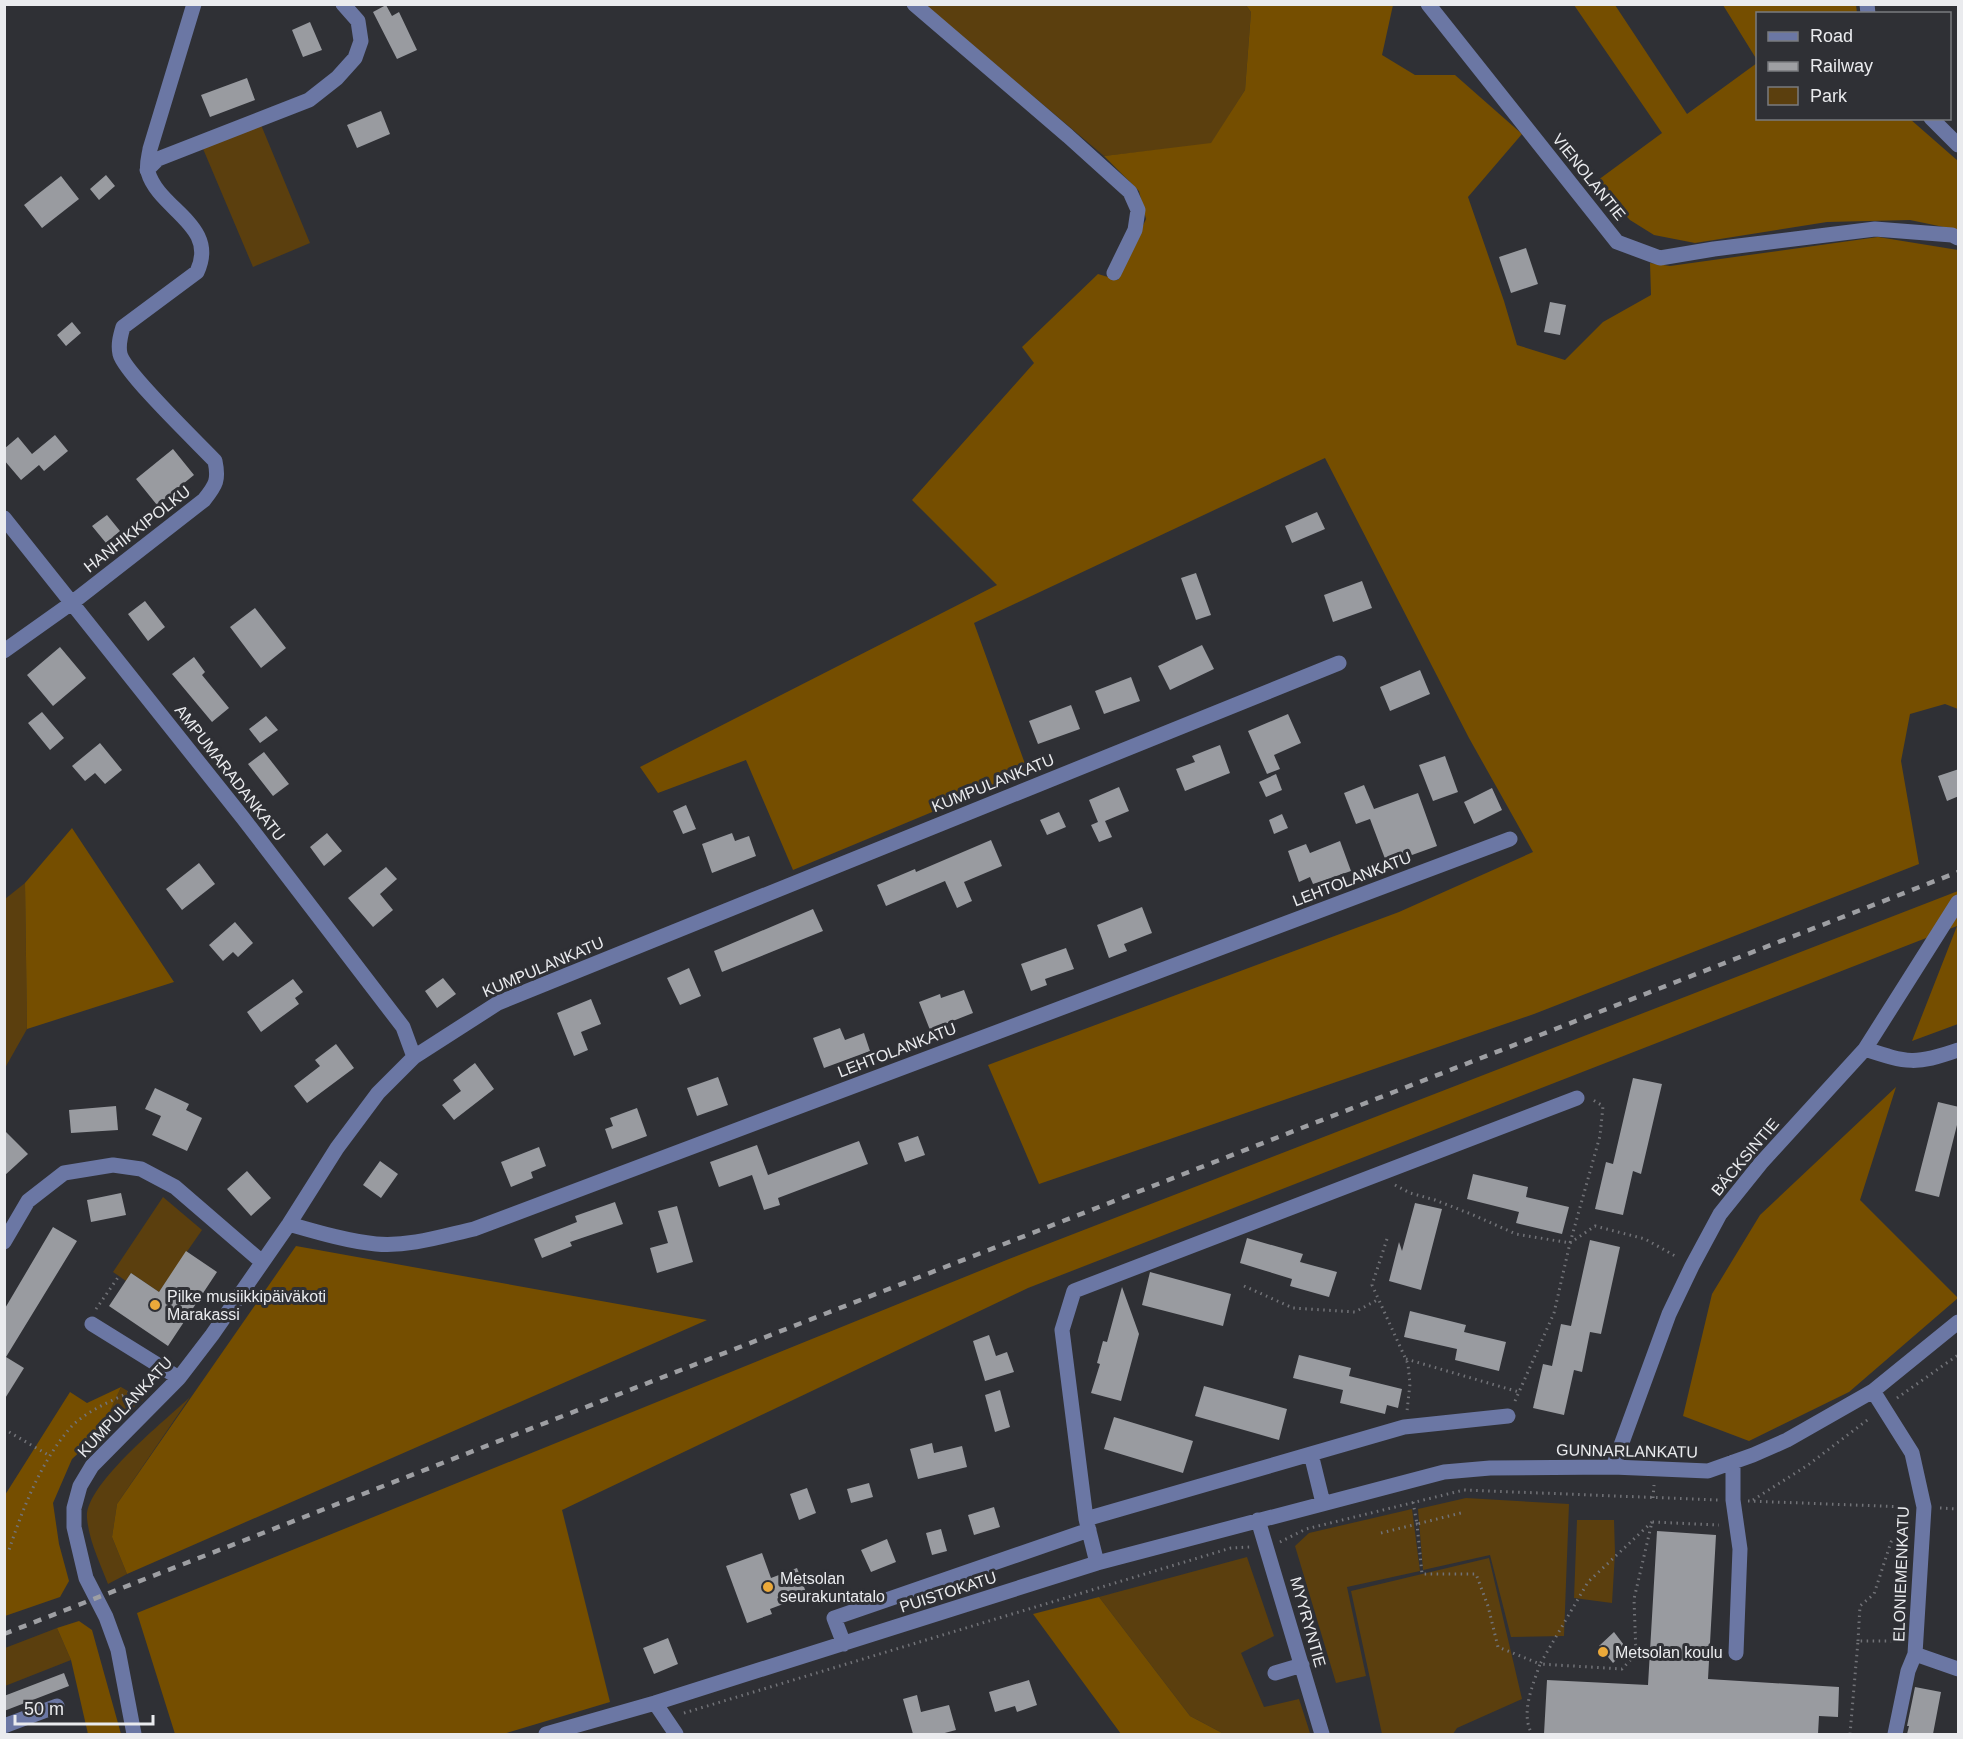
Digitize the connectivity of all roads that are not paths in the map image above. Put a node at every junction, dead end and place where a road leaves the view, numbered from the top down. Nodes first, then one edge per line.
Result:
1 (195, 4) edge
2 (343, 4) edge
3 (914, 4) edge
4 (1428, 4) edge
5 (1932, 120) edge
6 (1959, 145) edge
7 (147, 170) junction
8 (1959, 238) edge
9 (1114, 273) dead end
10 (4, 518) edge
11 (73, 602) junction
12 (4, 651) edge
13 (1339, 663) dead end
14 (1510, 839) dead end
15 (1959, 902) edge
16 (1865, 1049) junction
17 (1959, 1050) edge
18 (414, 1058) junction
19 (1577, 1098) road end
20 (289, 1224) junction
21 (4, 1242) edge
22 (262, 1262) junction
23 (1959, 1322) edge
24 (92, 1324) road end
25 (176, 1382) junction
26 (1873, 1391) junction
27 (1508, 1416) road end
28 (1311, 1454) junction
29 (1733, 1462) junction
30 (1613, 1467) junction
31 (1323, 1503) junction
32 (1258, 1520) junction
33 (1087, 1525) junction
34 (1097, 1563) junction
35 (844, 1644) junction
36 (1916, 1647) junction
37 (1736, 1653) dead end
38 (1302, 1665) junction
39 (1959, 1668) edge
40 (1275, 1673) dead end
41 (655, 1703) junction
42 (57, 1706) dead end
43 (4, 1726) edge
44 (134, 1734) edge
45 (546, 1734) edge
46 (676, 1734) edge
47 (1322, 1734) edge
48 (1895, 1734) edge

1 - 7 street
2 - 7 street
3 - 9 street
4 - 8 street, VIENOLANTIE
5 - 6 street
7 - 11 street, HANHIKKIPOLKU
10 - 11 street, AMPUMARADANKATU
11 - 12 street, HANHIKKIPOLKU
11 - 18 street, AMPUMARADANKATU
13 - 18 street, KUMPULANKATU
14 - 20 street, LEHTOLANKATU
15 - 16 street, BÄCKSINTIE
16 - 17 street
16 - 30 street, BÄCKSINTIE
18 - 20 street, KUMPULANKATU
19 - 33 street
20 - 22 street, KUMPULANKATU
21 - 22 street
22 - 25 street, KUMPULANKATU
23 - 26 street, GUNNARLANKATU
24 - 25 street
25 - 44 street, KUMPULANKATU
26 - 29 street, GUNNARLANKATU
26 - 36 street, ELONIEMENKATU
27 - 28 street
28 - 31 street
28 - 33 street
29 - 30 street, GUNNARLANKATU
29 - 37 street
30 - 31 street, GUNNARLANKATU
31 - 32 street, GUNNARLANKATU
32 - 34 street, PUISTOKATU
32 - 38 street, MYYRYNTIE
33 - 34 street
33 - 35 street
34 - 35 street, PUISTOKATU
35 - 41 street, PUISTOKATU
36 - 39 street, ELONIEMENKATU
36 - 48 street
38 - 40 street
38 - 47 street, MYYRYNTIE
41 - 45 street, PUISTOKATU
41 - 46 street
42 - 43 street

